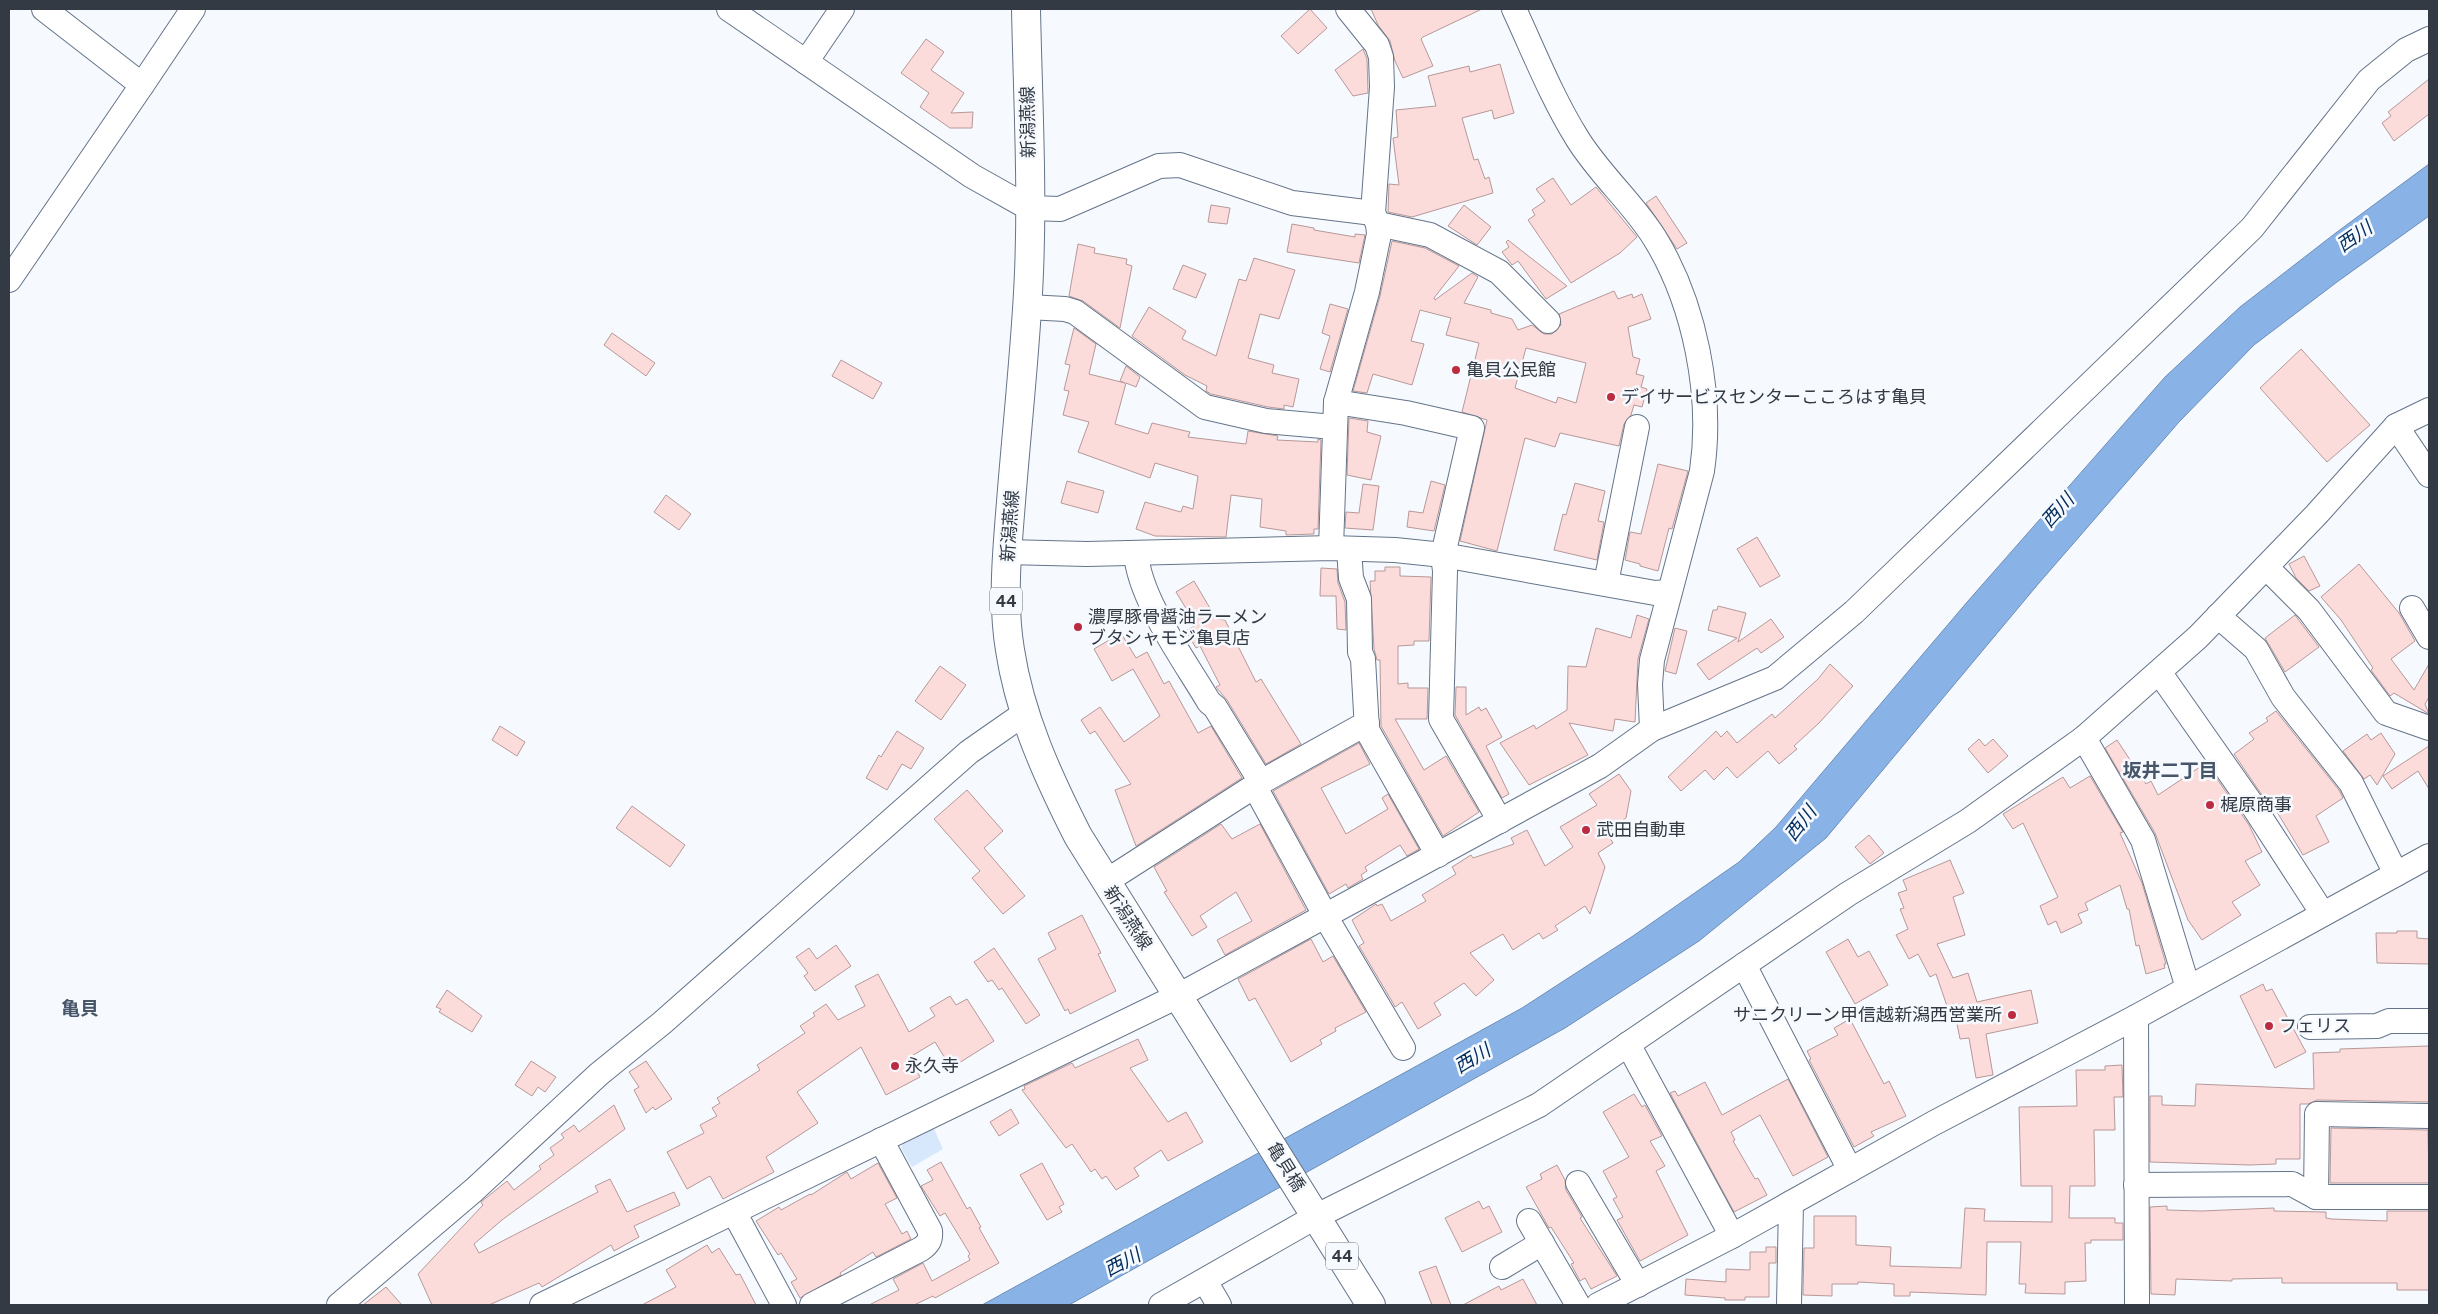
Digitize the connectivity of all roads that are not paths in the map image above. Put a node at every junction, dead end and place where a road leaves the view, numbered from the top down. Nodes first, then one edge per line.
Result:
1 (44, 9) edge
2 (193, 9) edge
3 (729, 9) edge
4 (842, 9) edge
5 (1026, 9) edge
6 (1348, 9) edge
7 (1514, 9) edge
8 (2429, 39) edge
9 (806, 62) junction
10 (142, 85) junction
11 (1029, 208) junction
12 (1376, 219) junction
13 (9, 280) edge
14 (1028, 307) junction
15 (1548, 321) dead end
16 (1336, 402) junction
17 (2429, 410) edge
18 (2396, 426) junction
19 (1334, 427) junction
20 (1637, 427) dead end
21 (2429, 475) edge
22 (1340, 548) junction
23 (1007, 552) junction
24 (1136, 553) junction
25 (1443, 555) junction
26 (2266, 566) junction
27 (1606, 583) junction
28 (1670, 592) junction
29 (2412, 608) dead end
30 (2218, 616) junction
31 (2429, 637) edge
32 (2159, 672) junction
33 (1025, 713) junction
34 (1367, 723) junction
35 (2429, 728) edge
36 (1652, 729) junction
37 (2084, 738) junction
38 (1258, 784) junction
39 (1500, 821) junction
40 (1438, 855) junction
41 (2429, 856) edge
42 (2396, 874) junction
43 (1105, 882) junction
44 (2323, 914) junction
45 (1326, 915) junction
46 (1744, 965) junction
47 (2188, 988) junction
48 (1178, 996) junction
49 (2136, 1017) junction
50 (2429, 1021) edge
51 (2310, 1027) dead end
52 (1628, 1044) junction
53 (1403, 1048) dead end
54 (2429, 1116) edge
55 (1261, 1127) joint
56 (881, 1140) junction
57 (1850, 1170) junction
58 (1578, 1183) dead end
59 (2136, 1185) junction
60 (2316, 1197) junction
61 (2429, 1197) edge
62 (1791, 1203) junction
63 (734, 1212) junction
64 (1314, 1212) junction
65 (1529, 1221) dead end
66 (1732, 1236) junction
67 (1542, 1243) junction
68 (1502, 1267) dead end
69 (1205, 1280) junction
70 (1638, 1285) junction
71 (778, 1303) edge
72 (339, 1305) edge
73 (542, 1305) edge
74 (812, 1305) edge
75 (1161, 1305) edge
76 (1219, 1305) edge
77 (1372, 1305) edge
78 (1578, 1305) edge
79 (1598, 1305) edge
80 (1790, 1305) edge
81 (2137, 1305) edge

1 - 10 street
2 - 10 street
3 - 9 street
4 - 9 street
5 - 11 main road, 新潟燕線 / 44
6 - 12 street
7 - 28 street
8 - 36 street
9 - 11 street
10 - 13 street
11 - 12 street
11 - 14 main road, 新潟燕線 / 44
12 - 15 street
12 - 16 street
14 - 19 street
14 - 23 main road, 新潟燕線 / 44
16 - 19 street
16 - 25 street
17 - 18 street
18 - 21 street
18 - 26 street
19 - 22 street
20 - 27 street
22 - 24 street
22 - 25 street
22 - 34 street
23 - 24 street
23 - 33 main road, 新潟燕線 / 44
24 - 38 street
25 - 27 street
25 - 39 street
26 - 30 street
26 - 35 street
27 - 28 street
28 - 36 street
29 - 31 street
30 - 32 street
30 - 42 street
32 - 37 street
32 - 44 street
33 - 43 main road, 新潟燕線 / 44
33 - 72 street
34 - 38 street
34 - 40 street
36 - 39 street
37 - 46 street
37 - 47 street
38 - 43 street
38 - 45 street
39 - 40 street
40 - 45 street
41 - 42 street
42 - 44 street
43 - 48 main road, 新潟燕線 / 44
44 - 47 street
45 - 48 street
45 - 53 street
46 - 52 street
46 - 57 street
47 - 49 street
48 - 55 main road, 新潟燕線 / 44
48 - 56 street
49 - 57 street
49 - 59 street
50 - 51 street
52 - 64 street
52 - 66 street
54 - 60 street
55 - 64 main road, 亀貝橋 / 44
56 - 63 street
56 - 74 street
57 - 62 street
58 - 70 street
59 - 60 street
59 - 81 street
60 - 61 street
62 - 66 street
62 - 80 street
63 - 71 street
63 - 73 street
64 - 69 street
64 - 77 main road, 44
65 - 67 street
66 - 70 street
67 - 68 street
67 - 78 street
69 - 75 street
69 - 76 street
70 - 79 street

